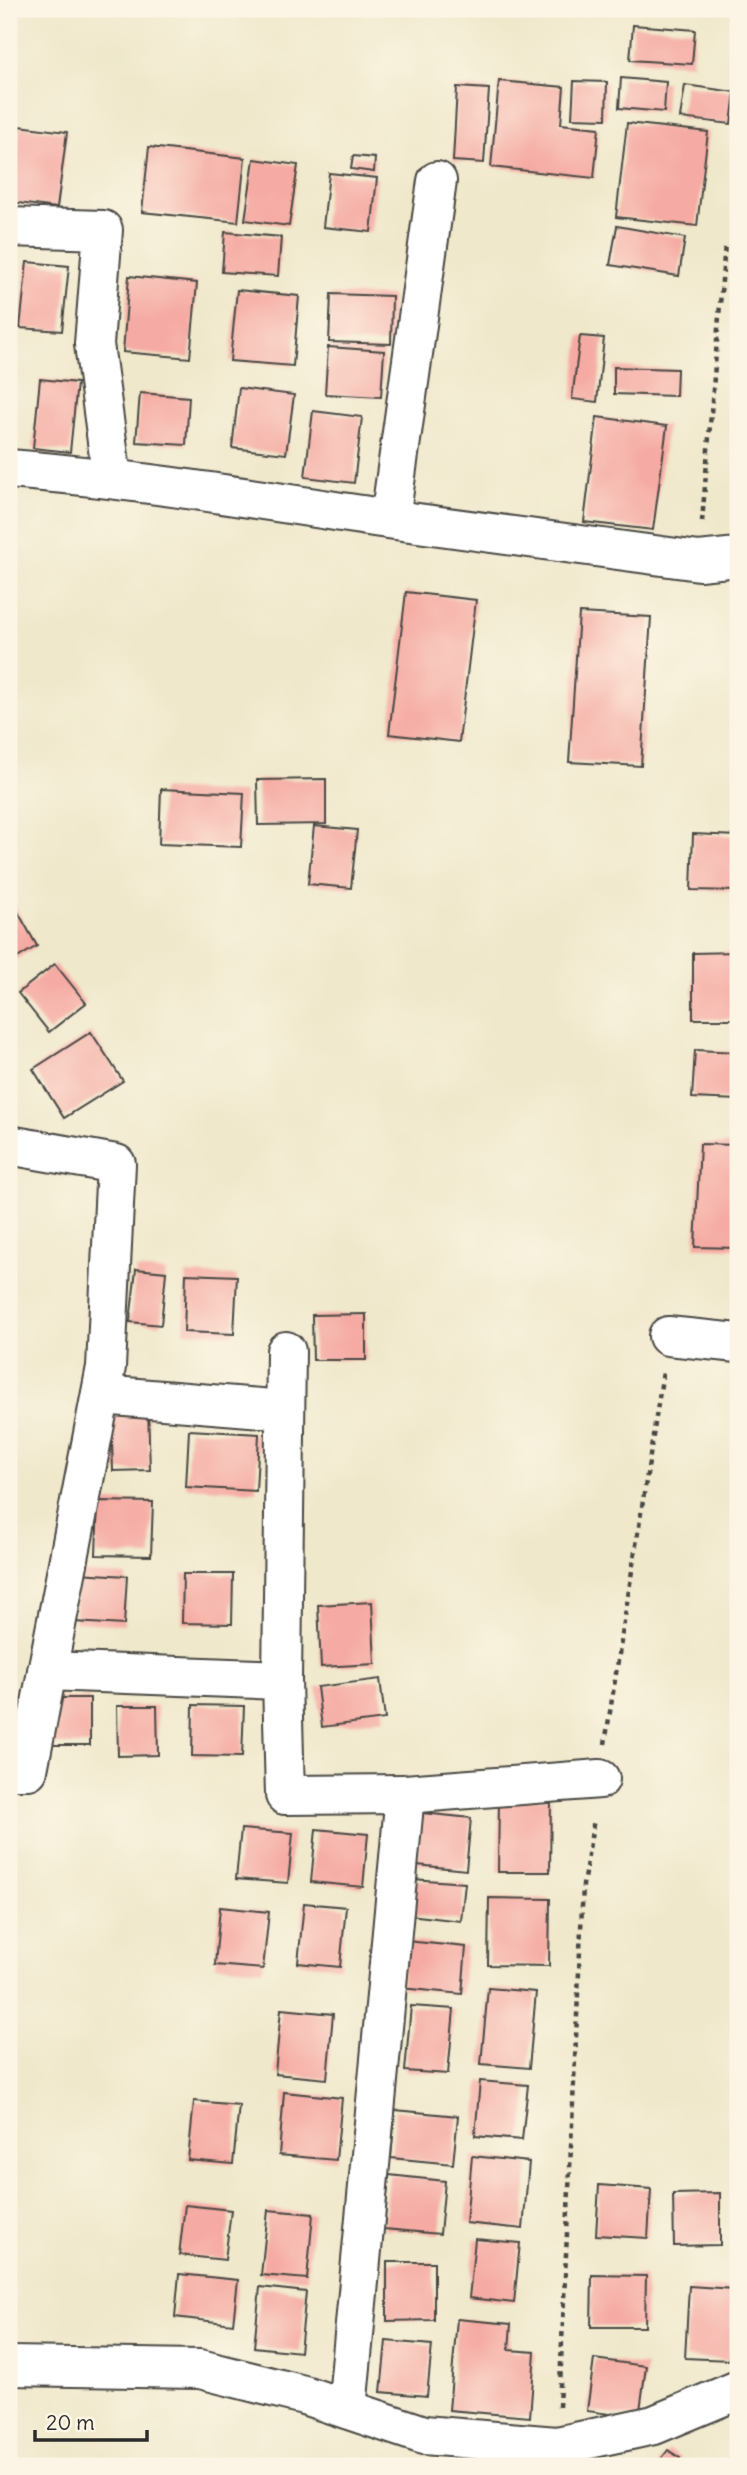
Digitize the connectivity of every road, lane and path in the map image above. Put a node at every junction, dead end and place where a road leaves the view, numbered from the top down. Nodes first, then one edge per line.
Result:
1 (437, 181) dead end
2 (9, 227) edge
3 (725, 244) dead end
4 (9, 469) edge
5 (112, 479) junction
6 (390, 519) junction
7 (738, 557) edge
8 (699, 561) junction
9 (9, 1145) edge
10 (668, 1336) joint
11 (738, 1343) edge
12 (286, 1351) dead end
13 (101, 1395) junction
14 (285, 1410) junction
15 (47, 1671) junction
16 (282, 1680) junction
17 (9, 1770) edge
18 (600, 1779) junction
19 (405, 1794) junction
20 (9, 2366) edge
21 (738, 2390) edge
22 (347, 2409) junction
23 (557, 2446) junction

1 - 6 street
2 - 5 street
3 - 8 path
4 - 5 street
5 - 6 street
6 - 8 street
7 - 8 street
9 - 13 street
10 - 11 street
10 - 18 path
12 - 14 street
13 - 14 street
13 - 15 street
14 - 16 street
15 - 16 street
15 - 17 street
16 - 19 street
18 - 19 street
18 - 23 path
19 - 22 street
20 - 22 street
21 - 23 street
22 - 23 street

